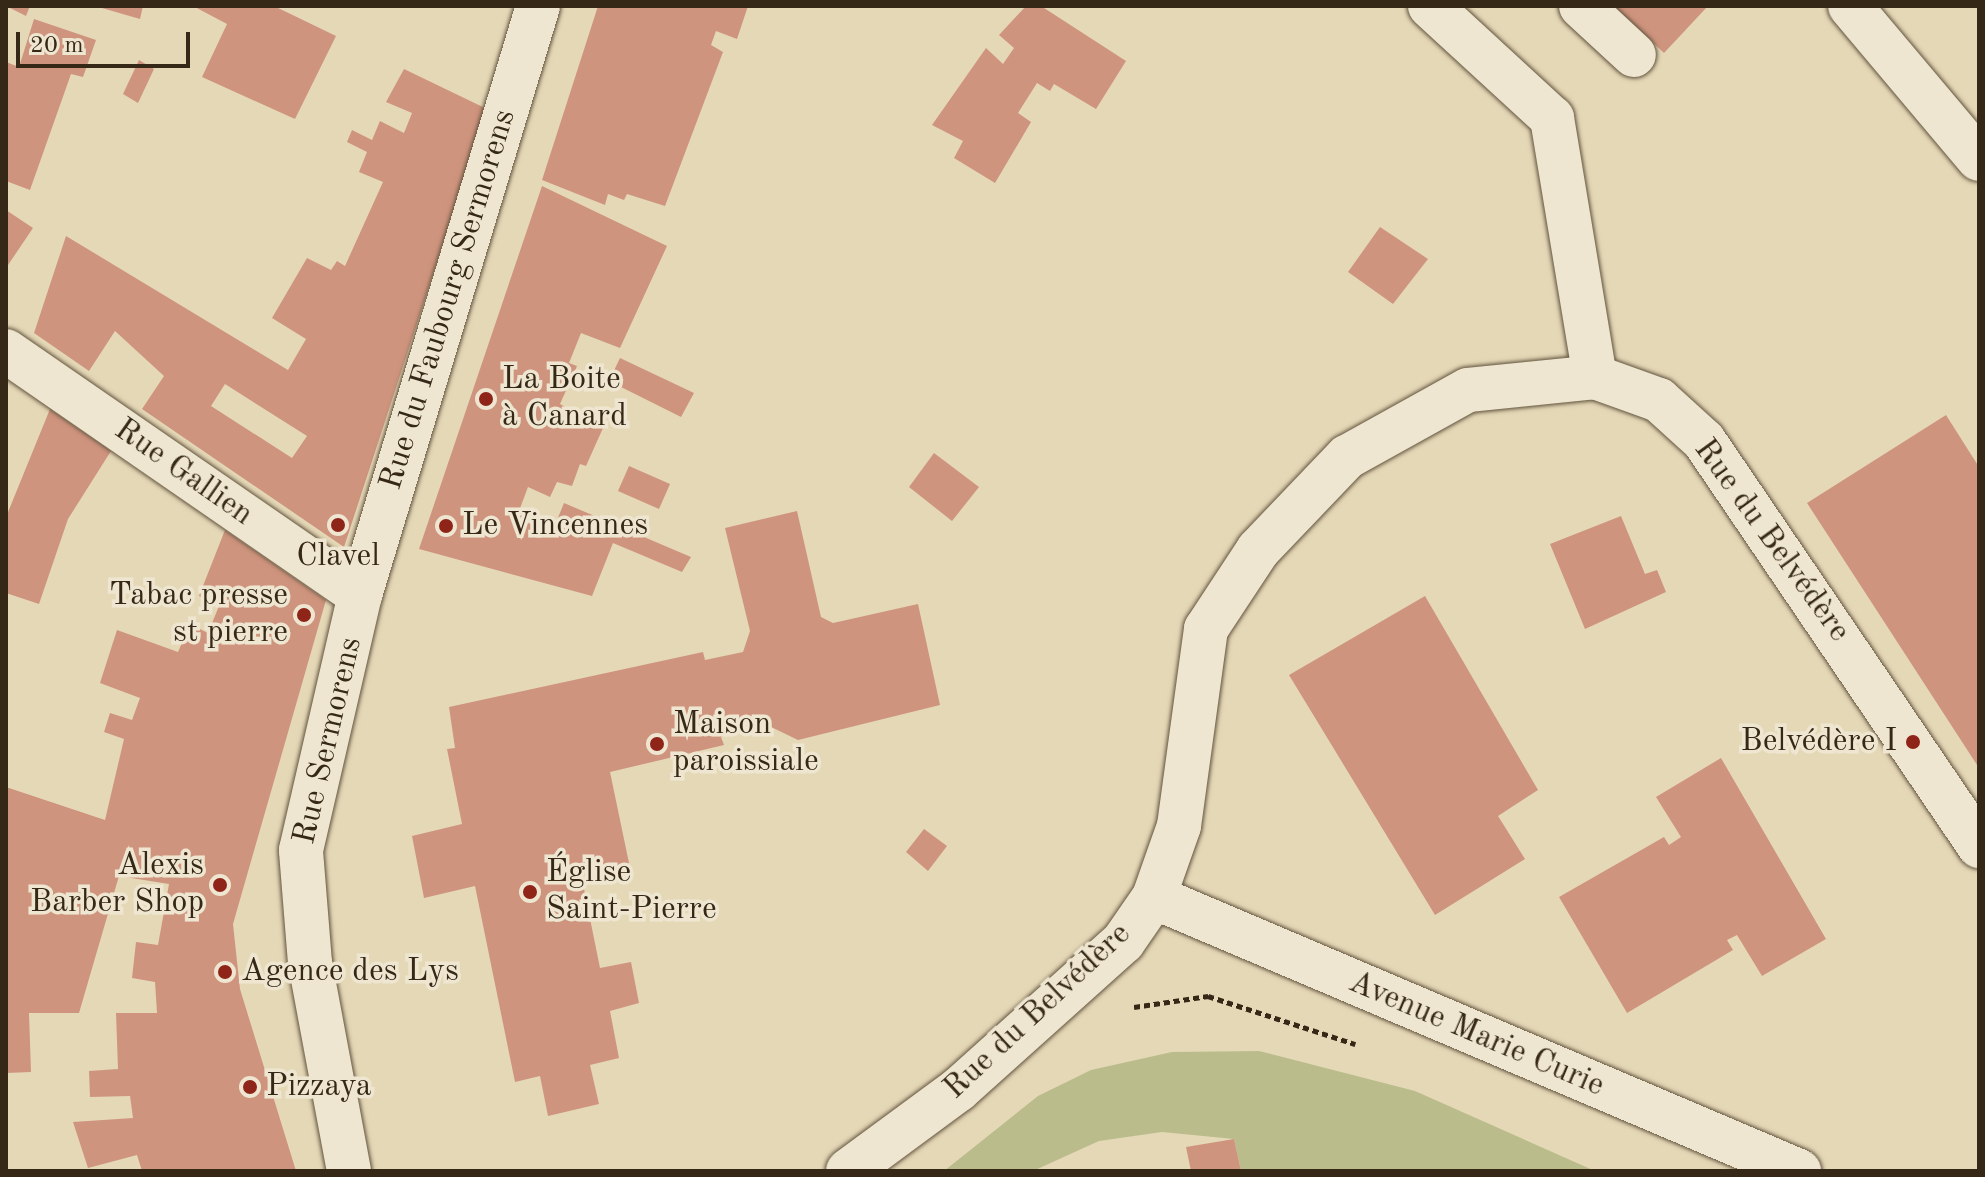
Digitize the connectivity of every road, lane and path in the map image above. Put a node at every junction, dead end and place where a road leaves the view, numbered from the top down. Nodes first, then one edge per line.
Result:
1 (538, 6) edge
2 (1430, 6) edge
3 (1581, 6) edge
4 (1850, 6) edge
5 (1634, 55) dead end
6 (1979, 159) edge
7 (6, 351) edge
8 (1595, 377) junction
9 (360, 595) junction
10 (1979, 846) edge
11 (1154, 897) junction
12 (1211, 987) dead end
13 (1208, 996) junction
14 (1129, 1010) dead end
15 (1364, 1047) dead end
16 (349, 1171) edge
17 (848, 1171) edge
18 (1799, 1171) edge

1 - 9 street, Rue du Faubourg Sermorens
2 - 8 street
3 - 5 street
4 - 6 street
7 - 9 street, Rue Gallien
8 - 10 street, Rue du Belvédère
8 - 11 street, Rue du Belvédère
9 - 16 street, Rue Sermorens
11 - 17 street, Rue du Belvédère
11 - 18 street, Avenue Marie Curie
12 - 13 path
13 - 14 path
13 - 15 path

